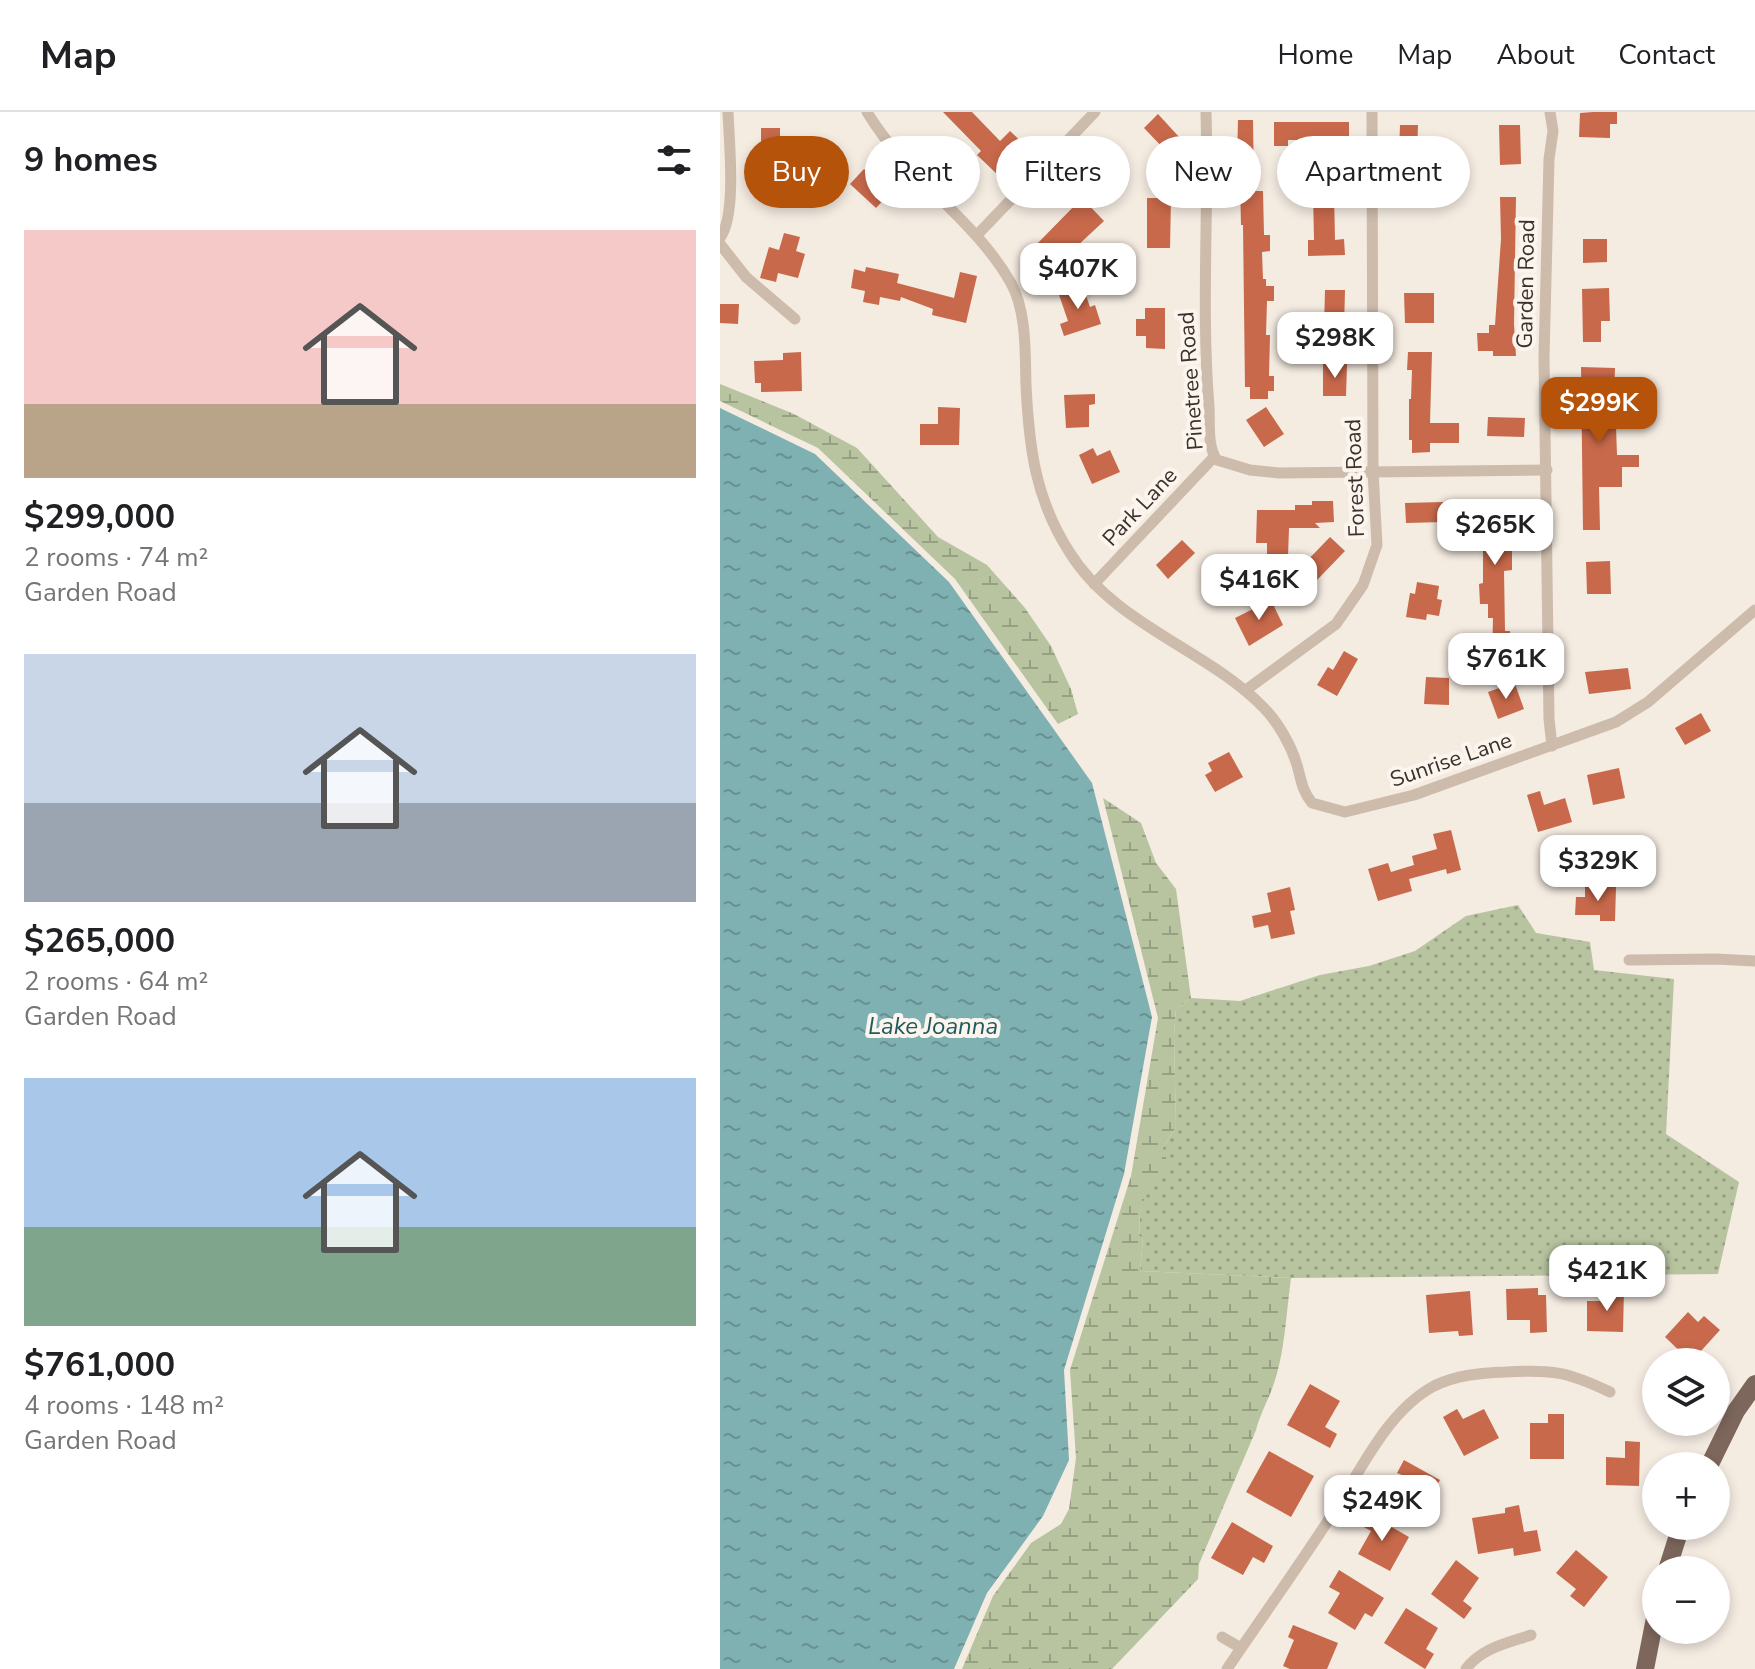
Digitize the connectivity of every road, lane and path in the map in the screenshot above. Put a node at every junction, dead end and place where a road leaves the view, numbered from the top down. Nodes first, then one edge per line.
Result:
1 (728, 112) edge
2 (867, 112) edge
3 (1095, 112) edge
4 (1206, 112) edge
5 (1372, 112) edge
6 (1550, 112) edge
7 (977, 235) junction
8 (720, 241) edge
9 (795, 319) dead end
10 (1214, 457) junction
11 (1547, 470) junction
12 (1373, 471) junction
13 (1094, 584) junction
14 (1755, 610) edge
15 (1246, 690) junction
16 (1552, 746) junction
17 (1629, 960) dead end
18 (1755, 961) edge
19 (1755, 1384) edge
20 (1610, 1392) dead end
21 (1716, 1452) edge
22 (1531, 1635) dead end
23 (1222, 1637) dead end
24 (1650, 1644) edge
25 (1241, 1648) junction
26 (1227, 1669) edge
27 (1466, 1669) edge
28 (1645, 1669) edge

1 - 8 street
2 - 7 street
3 - 7 street
4 - 10 street, Pinetree Road
5 - 12 street, Forest Road
6 - 11 street, Garden Road
7 - 13 street
8 - 9 street
10 - 12 street, Pinetree Road
10 - 13 street, Park Lane
11 - 12 street, Pinetree Road
11 - 16 street, Garden Road
12 - 15 street, Forest Road
13 - 15 street
14 - 16 street, Sunrise Lane
15 - 16 street, Sunrise Lane
17 - 18 street
19 - 21 main road
20 - 25 street
22 - 27 street
23 - 25 street
24 - 28 main road
25 - 26 street

